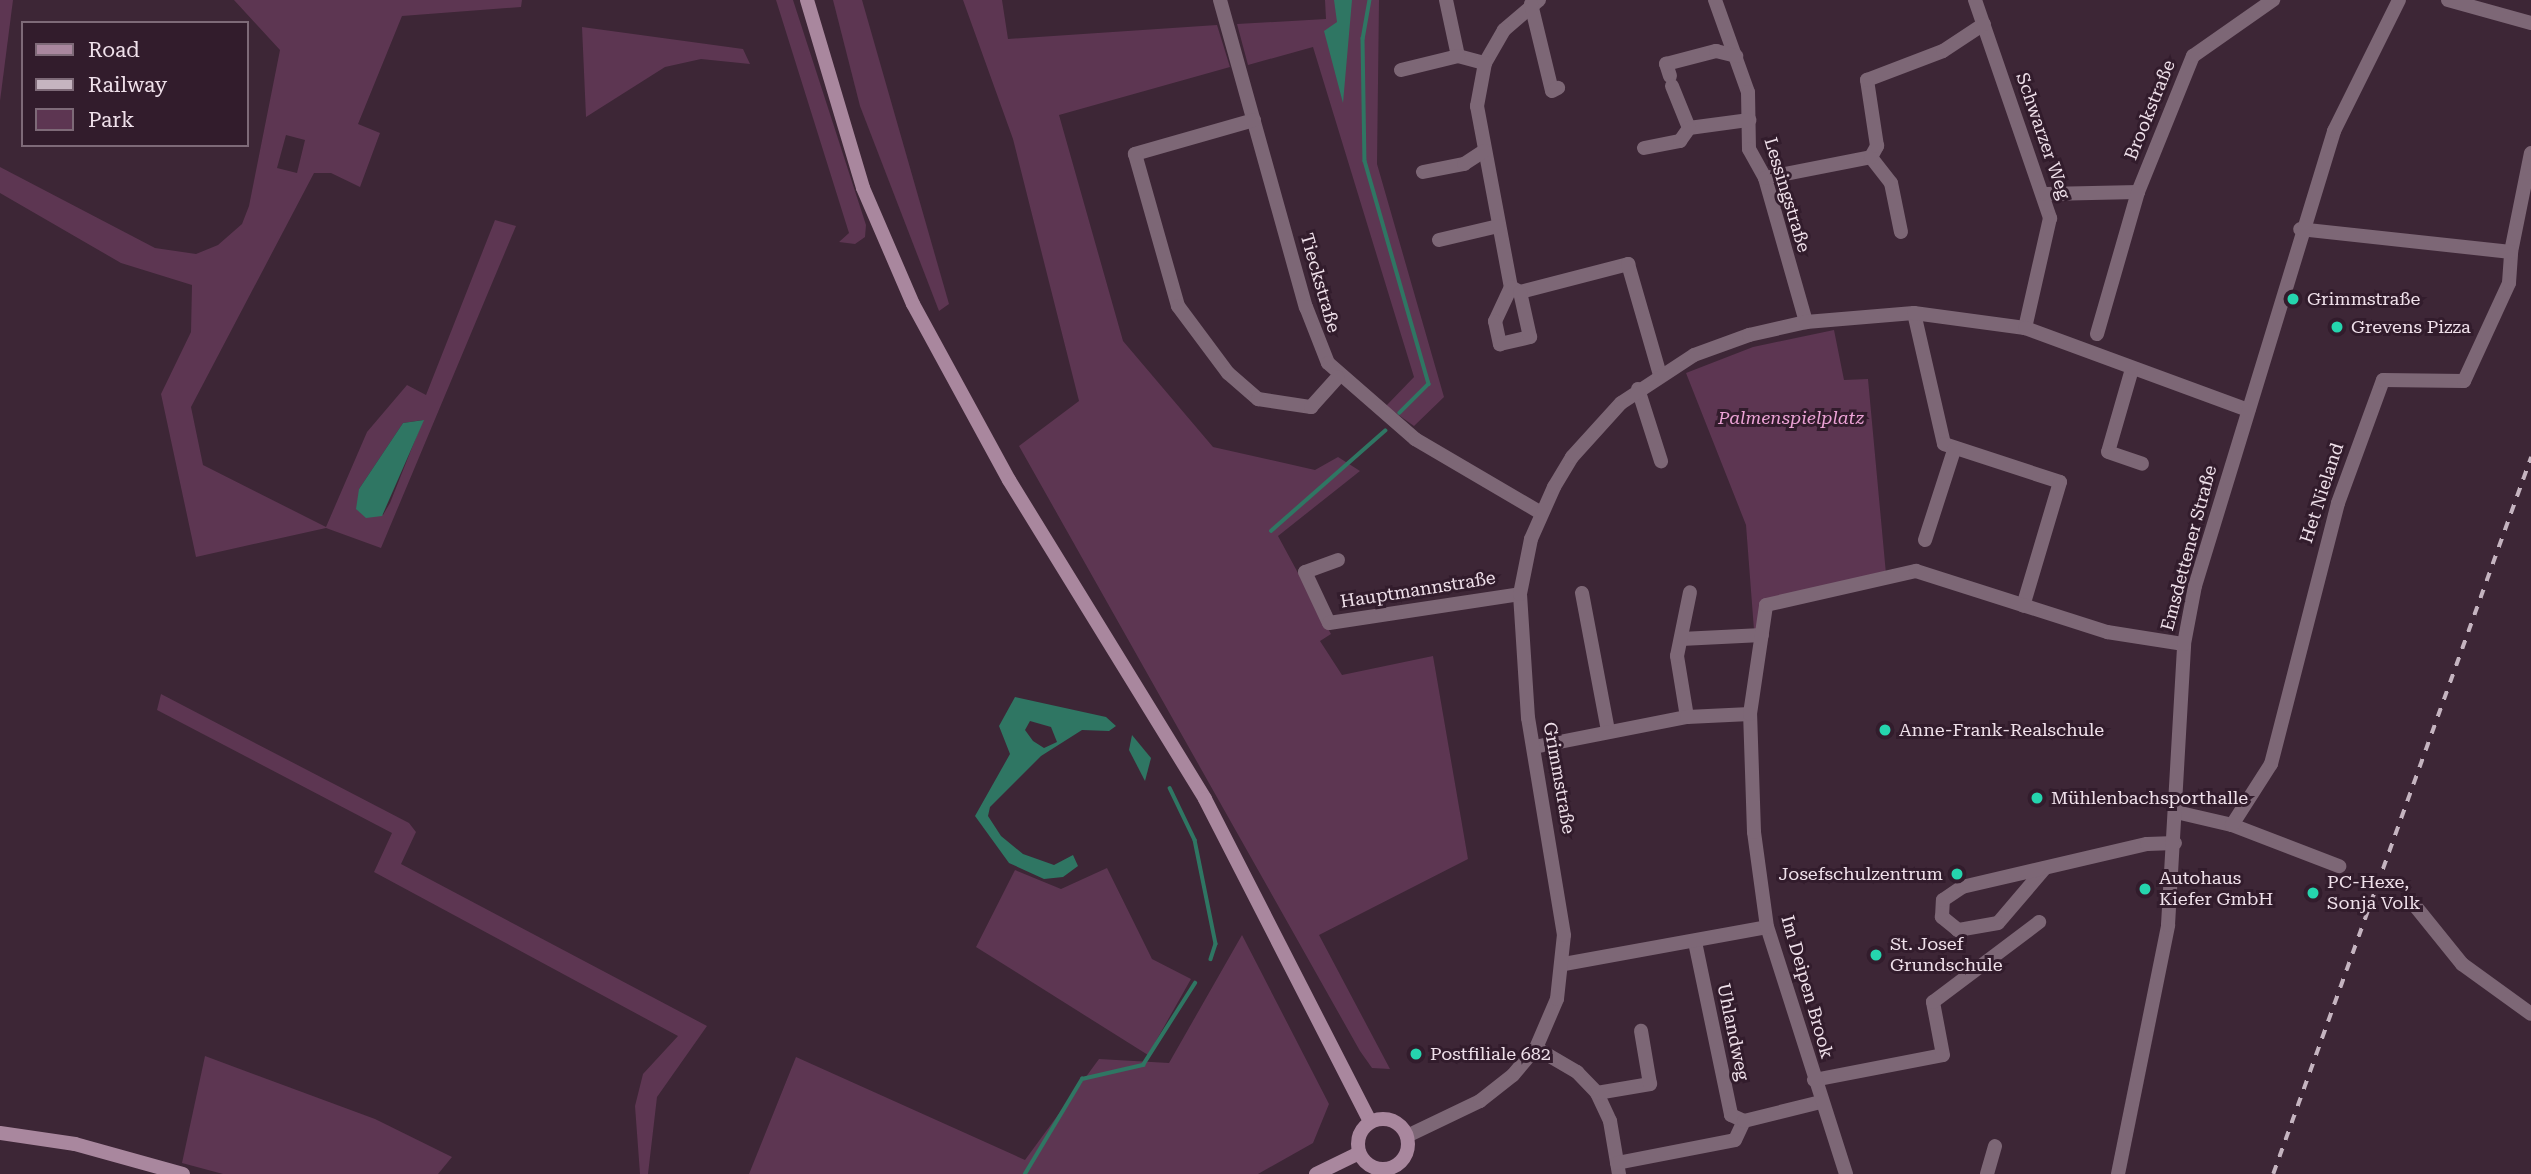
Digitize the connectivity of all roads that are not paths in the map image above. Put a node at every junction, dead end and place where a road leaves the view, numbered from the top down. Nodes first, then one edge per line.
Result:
1 (807, 0) edge
2 (1220, 0) edge
3 (1446, 0) edge
4 (1715, 0) edge
5 (1975, 0) edge
6 (2273, 0) edge
7 (2399, 0) edge
8 (2448, 0) edge
9 (1535, 2) edge
10 (2531, 23) edge
11 (1984, 24) junction
12 (1458, 56) junction
13 (1736, 56) junction
14 (1485, 63) junction
15 (1401, 70) dead end
16 (1559, 88) dead end
17 (1254, 120) junction
18 (1749, 120) junction
19 (1689, 128) junction
20 (1644, 148) dead end
21 (1484, 151) junction
22 (2531, 153) edge
23 (1871, 157) junction
24 (1423, 172) dead end
25 (1765, 178) junction
26 (2138, 192) junction
27 (2046, 194) junction
28 (1498, 226) junction
29 (2300, 229) junction
30 (1901, 232) dead end
31 (1439, 240) dead end
32 (2511, 252) junction
33 (1914, 313) junction
34 (1806, 322) junction
35 (2025, 328) junction
36 (2097, 334) dead end
37 (2133, 369) junction
38 (1660, 374) junction
39 (1338, 377) junction
40 (1638, 389) junction
41 (2248, 410) junction
42 (1954, 450) junction
43 (1661, 461) dead end
44 (2142, 464) dead end
45 (1541, 513) junction
46 (1925, 540) dead end
47 (1338, 560) dead end
48 (1690, 592) dead end
49 (1582, 593) dead end
50 (1520, 594) junction
51 (2023, 606) junction
52 (1762, 635) junction
53 (1681, 639) junction
54 (2184, 644) junction
55 (1749, 714) junction
56 (1687, 717) junction
57 (1608, 730) junction
58 (1534, 747) junction
59 (2176, 812) junction
60 (2232, 825) junction
61 (2175, 843) junction
62 (2339, 866) dead end
63 (2046, 868) junction
64 (2412, 902) dead end
65 (2039, 922) dead end
66 (1767, 927) junction
67 (1695, 942) junction
68 (1564, 964) junction
69 (2531, 1014) edge
70 (1641, 1031) dead end
71 (1536, 1048) junction
72 (1814, 1080) junction
73 (1597, 1093) junction
74 (1821, 1102) junction
75 (1370, 1121) junction
76 (1744, 1121) junction
77 (0, 1133) edge
78 (1408, 1136) junction
79 (1995, 1146) dead end
80 (1359, 1153) junction
81 (1618, 1168) edge
82 (1396, 1171) edge
83 (183, 1174) edge
84 (1316, 1174) edge
85 (1846, 1174) edge
86 (1987, 1174) edge
87 (2118, 1174) edge

1 - 75 main road
2 - 17 street, Tieckstraße
3 - 12 street
4 - 13 street, Lessingstraße
5 - 11 street, Schwarzer Weg
6 - 26 street, Brookstraße
7 - 29 street, Emsdettener Straße
8 - 10 street
9 - 14 street
9 - 16 street
11 - 23 street
11 - 27 street, Schwarzer Weg
12 - 14 street
12 - 15 street
13 - 18 street, Lessingstraße
13 - 19 street
14 - 21 street
17 - 39 street, Tieckstraße
17 - 39 street
18 - 19 street
18 - 25 street, Lessingstraße
19 - 20 street
21 - 24 street
21 - 28 street
22 - 32 street, Het Nieland
23 - 25 street
23 - 30 street
25 - 34 street, Lessingstraße
26 - 27 street
26 - 36 street, Brookstraße
27 - 35 street, Schwarzer Weg
28 - 31 street
28 - 38 street
29 - 32 street
29 - 41 street, Emsdettener Straße
32 - 60 street, Het Nieland
33 - 34 street, Grimmstraße
33 - 35 street, Grimmstraße
33 - 42 street
34 - 38 street, Grimmstraße
35 - 37 street, Grimmstraße
37 - 41 street, Grimmstraße
37 - 44 street
38 - 40 street, Grimmstraße
39 - 45 street, Tieckstraße
40 - 43 street
40 - 45 street, Grimmstraße
41 - 54 street, Emsdettener Straße
42 - 46 street
42 - 51 street
45 - 50 street, Grimmstraße
47 - 50 street, Hauptmannstraße
48 - 53 street
49 - 57 street
50 - 58 street, Grimmstraße
51 - 52 street, Im Deipen Brook
51 - 54 street
52 - 53 street
52 - 55 street, Im Deipen Brook
53 - 56 street
54 - 59 street, Emsdettener Straße
55 - 56 street
55 - 66 street, Im Deipen Brook
56 - 57 street
57 - 58 street
58 - 68 street, Grimmstraße
59 - 60 street
59 - 61 street, Emsdettener Straße
60 - 62 street
61 - 63 street
61 - 87 street, Emsdettener Straße
63 - 63 street
64 - 69 street
65 - 72 street
66 - 67 street
66 - 72 street, Im Deipen Brook
67 - 68 street
67 - 76 street, Uhlandweg
68 - 71 street, Grimmstraße
70 - 73 street
71 - 73 street
71 - 78 street, Grimmstraße
72 - 74 street, Im Deipen Brook
73 - 81 street
74 - 76 street
74 - 85 street, Im Deipen Brook
75 - 78 main road
75 - 80 main road
76 - 81 street
77 - 83 main road
78 - 82 main road
79 - 86 street
80 - 82 main road
80 - 84 main road

